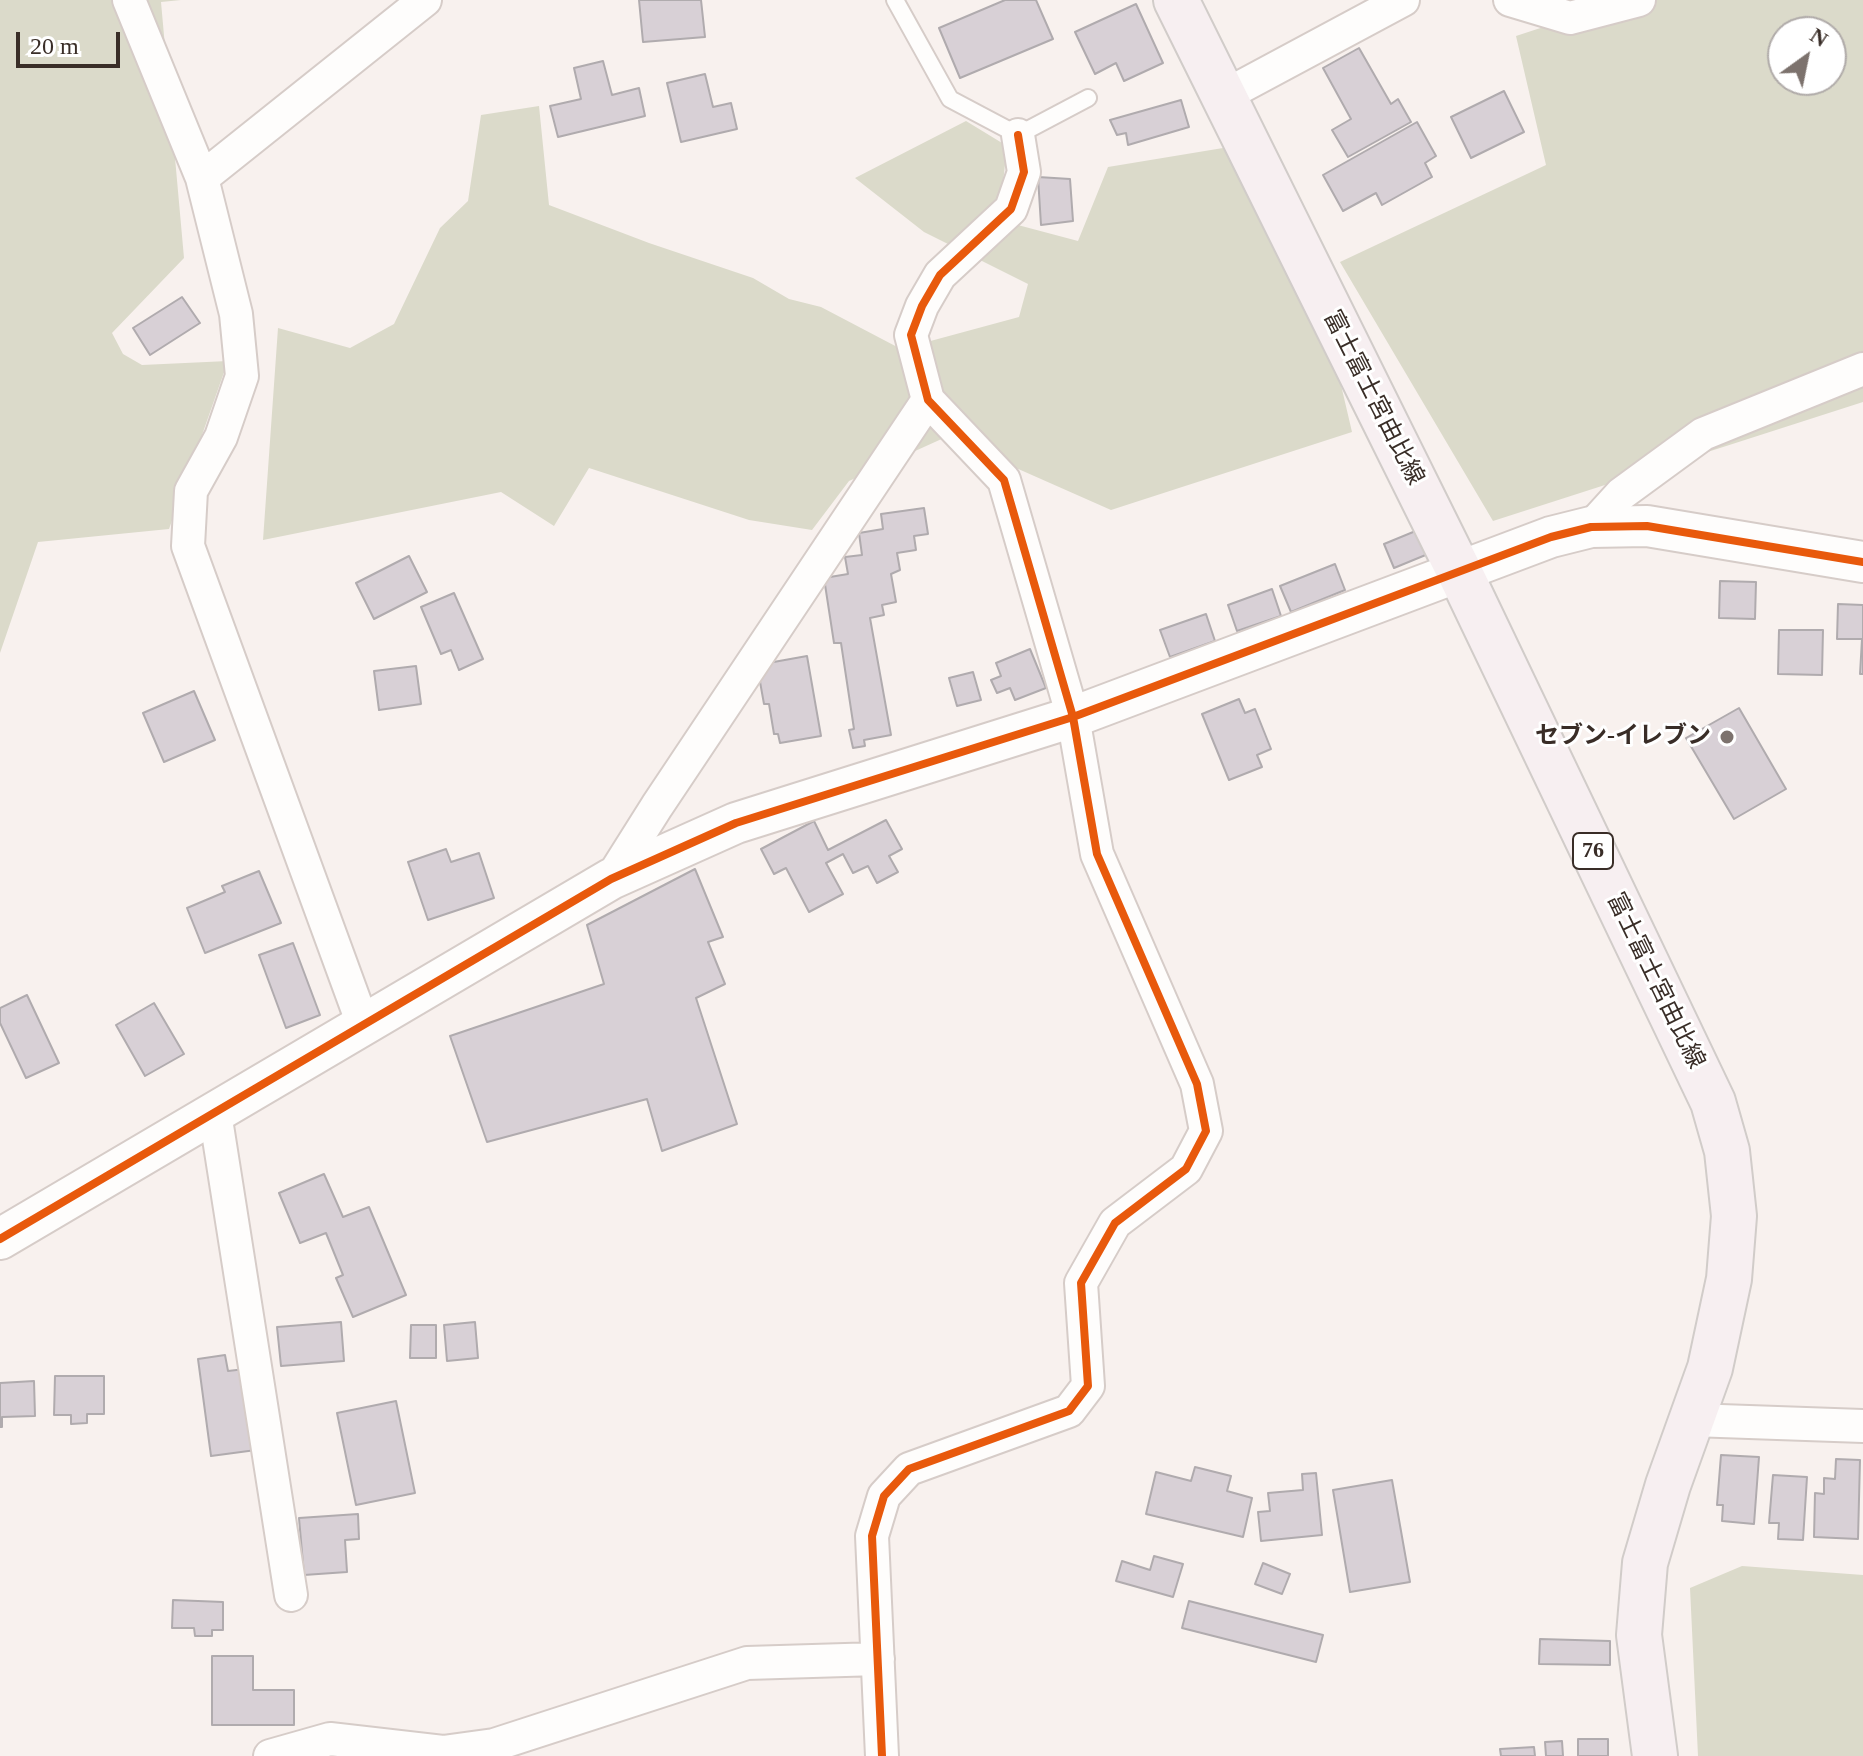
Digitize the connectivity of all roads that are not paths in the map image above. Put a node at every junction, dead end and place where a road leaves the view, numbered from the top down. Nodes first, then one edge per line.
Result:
1 (129, 0) edge
2 (425, 0) edge
3 (895, 0) edge
4 (1176, 0) edge
5 (1403, 0) edge
6 (1510, 0) edge
7 (1639, 0) edge
8 (1222, 97) junction
9 (1088, 98) dead end
10 (1018, 135) junction
11 (202, 178) junction
12 (1863, 369) edge
13 (928, 400) junction
14 (1591, 527) junction
15 (1863, 562) edge
16 (1460, 573) junction
17 (1073, 717) junction
18 (611, 879) junction
19 (364, 1027) junction
20 (215, 1113) junction
21 (0, 1239) edge
22 (1692, 1420) junction
23 (1863, 1426) edge
24 (291, 1595) dead end
25 (878, 1659) junction
26 (270, 1756) edge
27 (882, 1756) edge
28 (1655, 1756) edge

1 - 11 street
2 - 11 street
3 - 10 lane
4 - 8 main road, 富士富士宮由比線 / 76
5 - 8 street
6 - 7 street
8 - 16 main road, 富士富士宮由比線 / 76
9 - 10 lane
10 - 13 street
11 - 19 street
12 - 14 street
13 - 17 street
13 - 18 street
14 - 15 street
14 - 16 street
16 - 17 street
16 - 22 main road, 富士富士宮由比線 / 76
17 - 18 street
17 - 25 street
18 - 19 street
19 - 20 street
20 - 21 street
20 - 24 street
22 - 23 street
22 - 28 main road, 富士富士宮由比線 / 76
25 - 26 street
25 - 27 street

